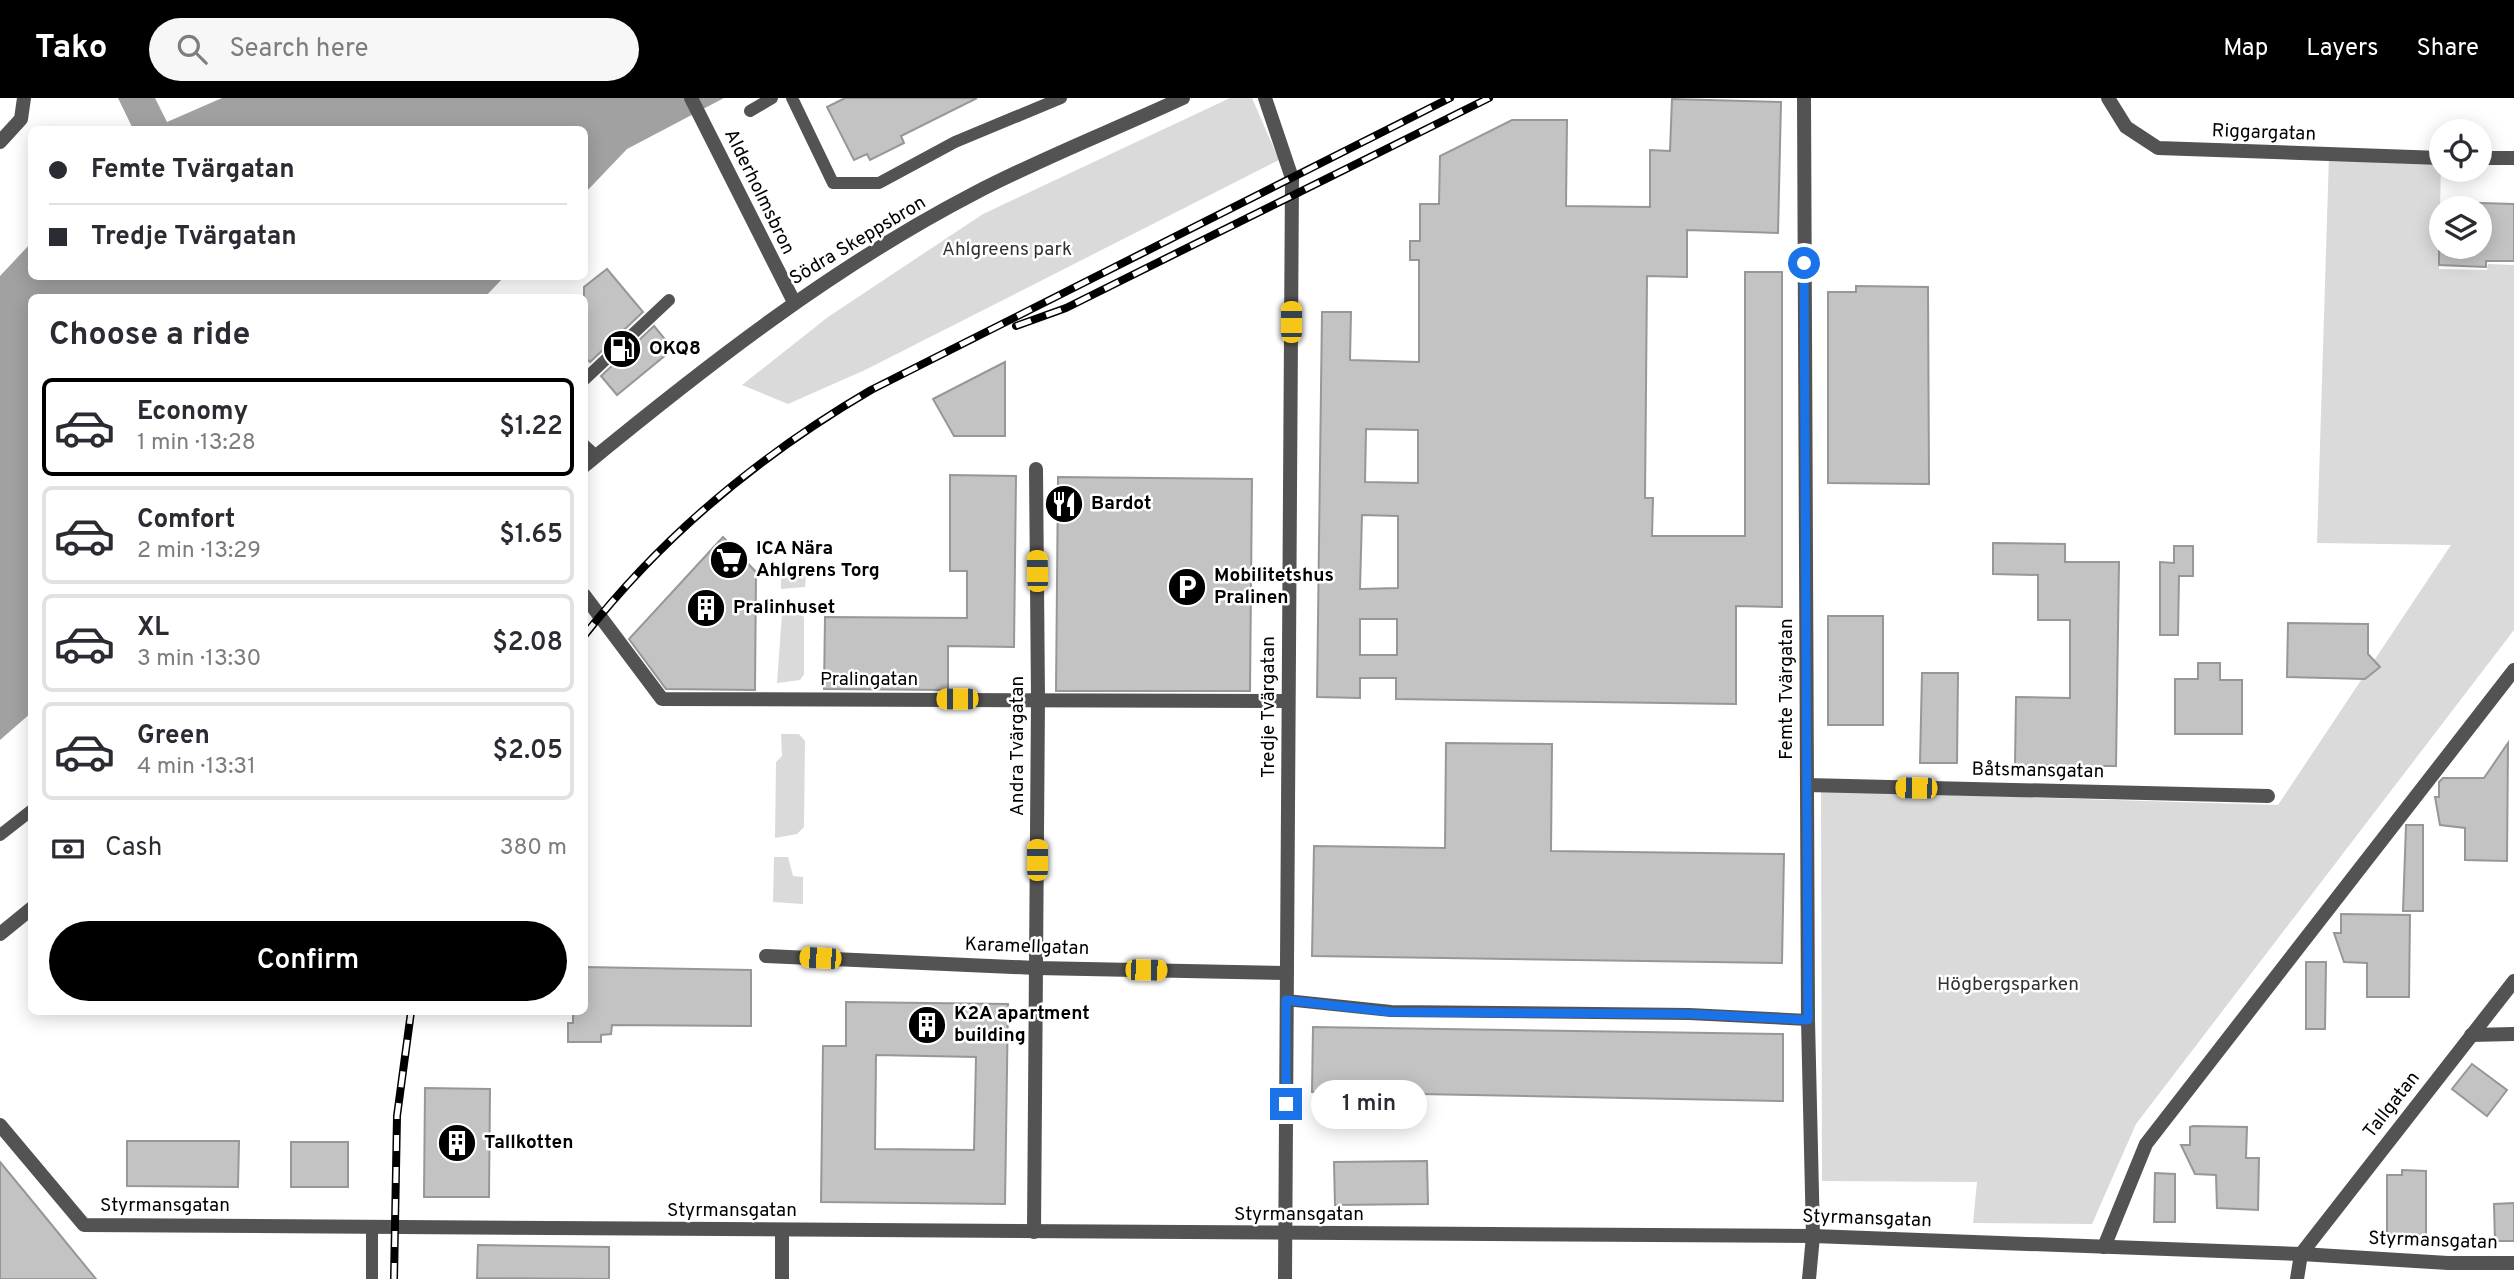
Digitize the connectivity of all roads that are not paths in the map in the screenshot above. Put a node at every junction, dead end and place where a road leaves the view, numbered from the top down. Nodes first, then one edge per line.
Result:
1 (24, 98) edge
2 (691, 98) edge
3 (772, 98) edge
4 (792, 98) edge
5 (1061, 98) edge
6 (1182, 98) edge
7 (1265, 98) edge
8 (1804, 98) edge
9 (2108, 98) edge
10 (750, 111) dead end
11 (0, 142) edge
12 (2429, 158) edge
13 (2492, 158) edge
14 (2514, 158) edge
15 (669, 300) dead end
16 (794, 302) junction
17 (588, 376) edge
18 (590, 461) edge
19 (1036, 469) dead end
20 (588, 600) edge
21 (2514, 670) edge
22 (1038, 699) junction
23 (1288, 701) junction
24 (1807, 785) junction
25 (2268, 796) dead end
26 (28, 813) edge
27 (0, 835) edge
28 (28, 911) edge
29 (0, 934) edge
30 (766, 956) dead end
31 (1036, 968) junction
32 (1287, 973) junction
33 (2514, 981) edge
34 (1286, 1000) junction
35 (1808, 1020) junction
36 (2514, 1034) edge
37 (2471, 1035) junction
38 (0, 1125) edge
39 (372, 1226) junction
40 (782, 1230) junction
41 (1034, 1233) junction
42 (1285, 1234) junction
43 (1813, 1236) junction
44 (2104, 1247) junction
45 (2301, 1254) junction
46 (2514, 1263) edge
47 (372, 1279) edge
48 (782, 1279) edge
49 (1285, 1279) edge
50 (1809, 1279) edge
51 (2297, 1279) edge

1 - 11 street
2 - 16 street, Alderholmsbron
3 - 10 lane
4 - 5 lane
6 - 16 street, Södra Skeppsbron
7 - 23 street, Tredje Tvärgatan
8 - 24 street, Femte Tvärgatan
9 - 12 street, Riggargatan
13 - 14 street
15 - 17 lane
16 - 18 street, Södra Skeppsbron
19 - 22 street, Andra Tvärgatan
20 - 22 street, Pralingatan
21 - 44 street
22 - 23 street, Pralingatan
22 - 31 street, Andra Tvärgatan
23 - 32 street, Tredje Tvärgatan
24 - 25 street, Båtsmansgatan
24 - 35 street, Femte Tvärgatan
26 - 27 lane
28 - 29 street
30 - 31 street, Karamellgatan
31 - 32 street, Karamellgatan
31 - 41 street, Andra Tvärgatan
32 - 34 street, Tredje Tvärgatan
33 - 37 street, Tallgatan
34 - 35 lane
34 - 42 street, Tredje Tvärgatan
35 - 43 street, Femte Tvärgatan
36 - 37 street
37 - 45 street, Tallgatan
38 - 39 street, Styrmansgatan
39 - 40 street, Styrmansgatan
39 - 47 lane
40 - 41 street, Styrmansgatan
40 - 48 street
41 - 42 street, Styrmansgatan
42 - 43 street, Styrmansgatan
42 - 49 street, Tredje Tvärgatan
43 - 44 street, Styrmansgatan
43 - 50 street, Femte Tvärgatan
44 - 45 street, Styrmansgatan
45 - 46 street, Styrmansgatan
45 - 51 street

